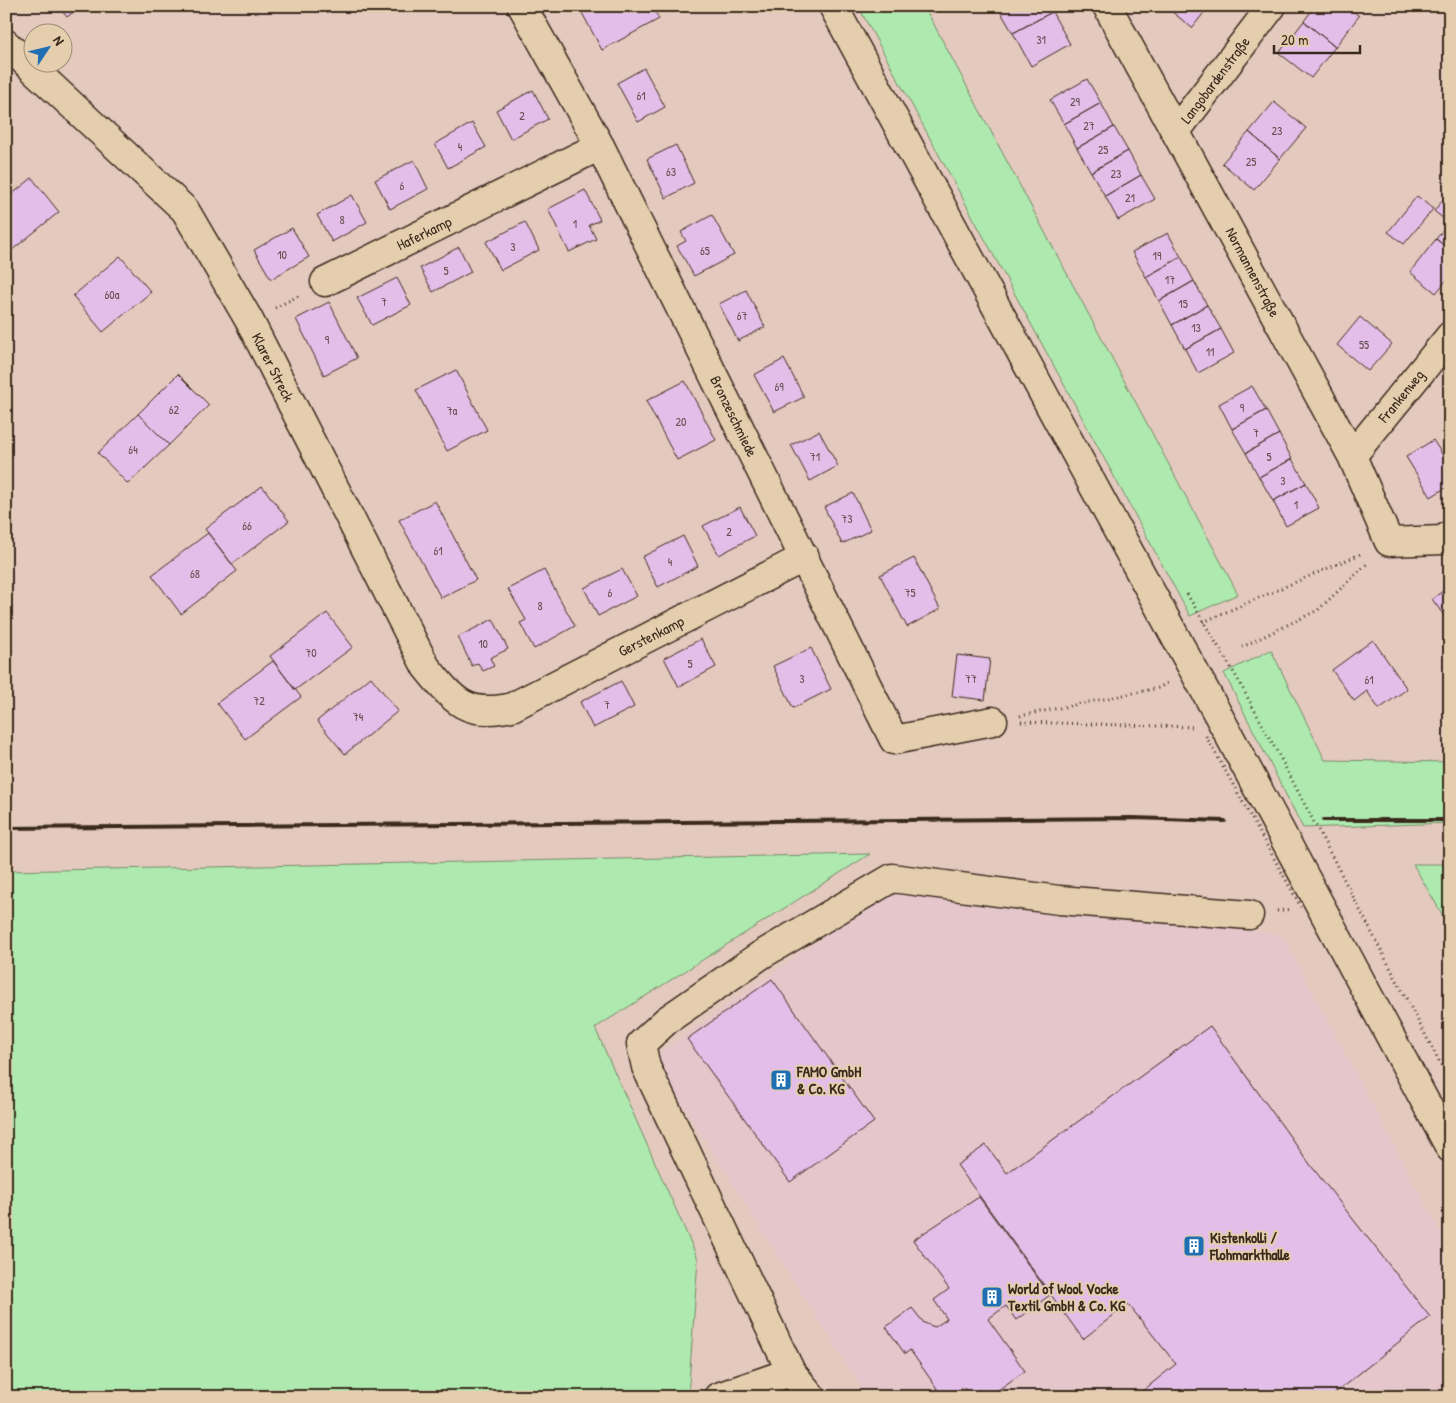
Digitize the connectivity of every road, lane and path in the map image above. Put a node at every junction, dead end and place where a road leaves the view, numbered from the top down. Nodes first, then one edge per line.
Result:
1 (522, 6) edge
2 (833, 6) edge
3 (1107, 6) edge
4 (1272, 6) edge
5 (6, 44) edge
6 (1176, 131) junction
7 (600, 146) junction
8 (325, 282) joint
9 (249, 320) junction
10 (1450, 336) edge
11 (1352, 456) junction
12 (1450, 535) edge
13 (1389, 542) junction
14 (804, 558) junction
15 (1242, 647) dead end
16 (1170, 682) dead end
17 (495, 711) joint
18 (1208, 718) junction
19 (993, 721) junction
20 (1301, 907) dead end
21 (1249, 915) dead end
22 (1450, 1082) edge
23 (1450, 1148) edge
24 (791, 1372) junction
25 (718, 1397) edge
26 (812, 1397) edge

1 - 7 street, Bronzeschmiede
2 - 18 street, bridge
3 - 6 street, Normannenstraße
4 - 6 street, Langobardenstraße
5 - 9 street, Klarer Streck
6 - 11 street, Normannenstraße
7 - 8 street, Haferkamp
7 - 14 street, Bronzeschmiede
8 - 9 path
9 - 17 street, Klarer Streck
10 - 11 street, Frankenweg
11 - 13 street, Normannenstraße
12 - 13 street
13 - 15 path
13 - 22 path
14 - 17 street, Gerstenkamp
14 - 19 street, Bronzeschmiede
16 - 19 path
18 - 19 path
18 - 20 path, bridge
18 - 23 street
21 - 24 street
24 - 25 street
24 - 26 street

